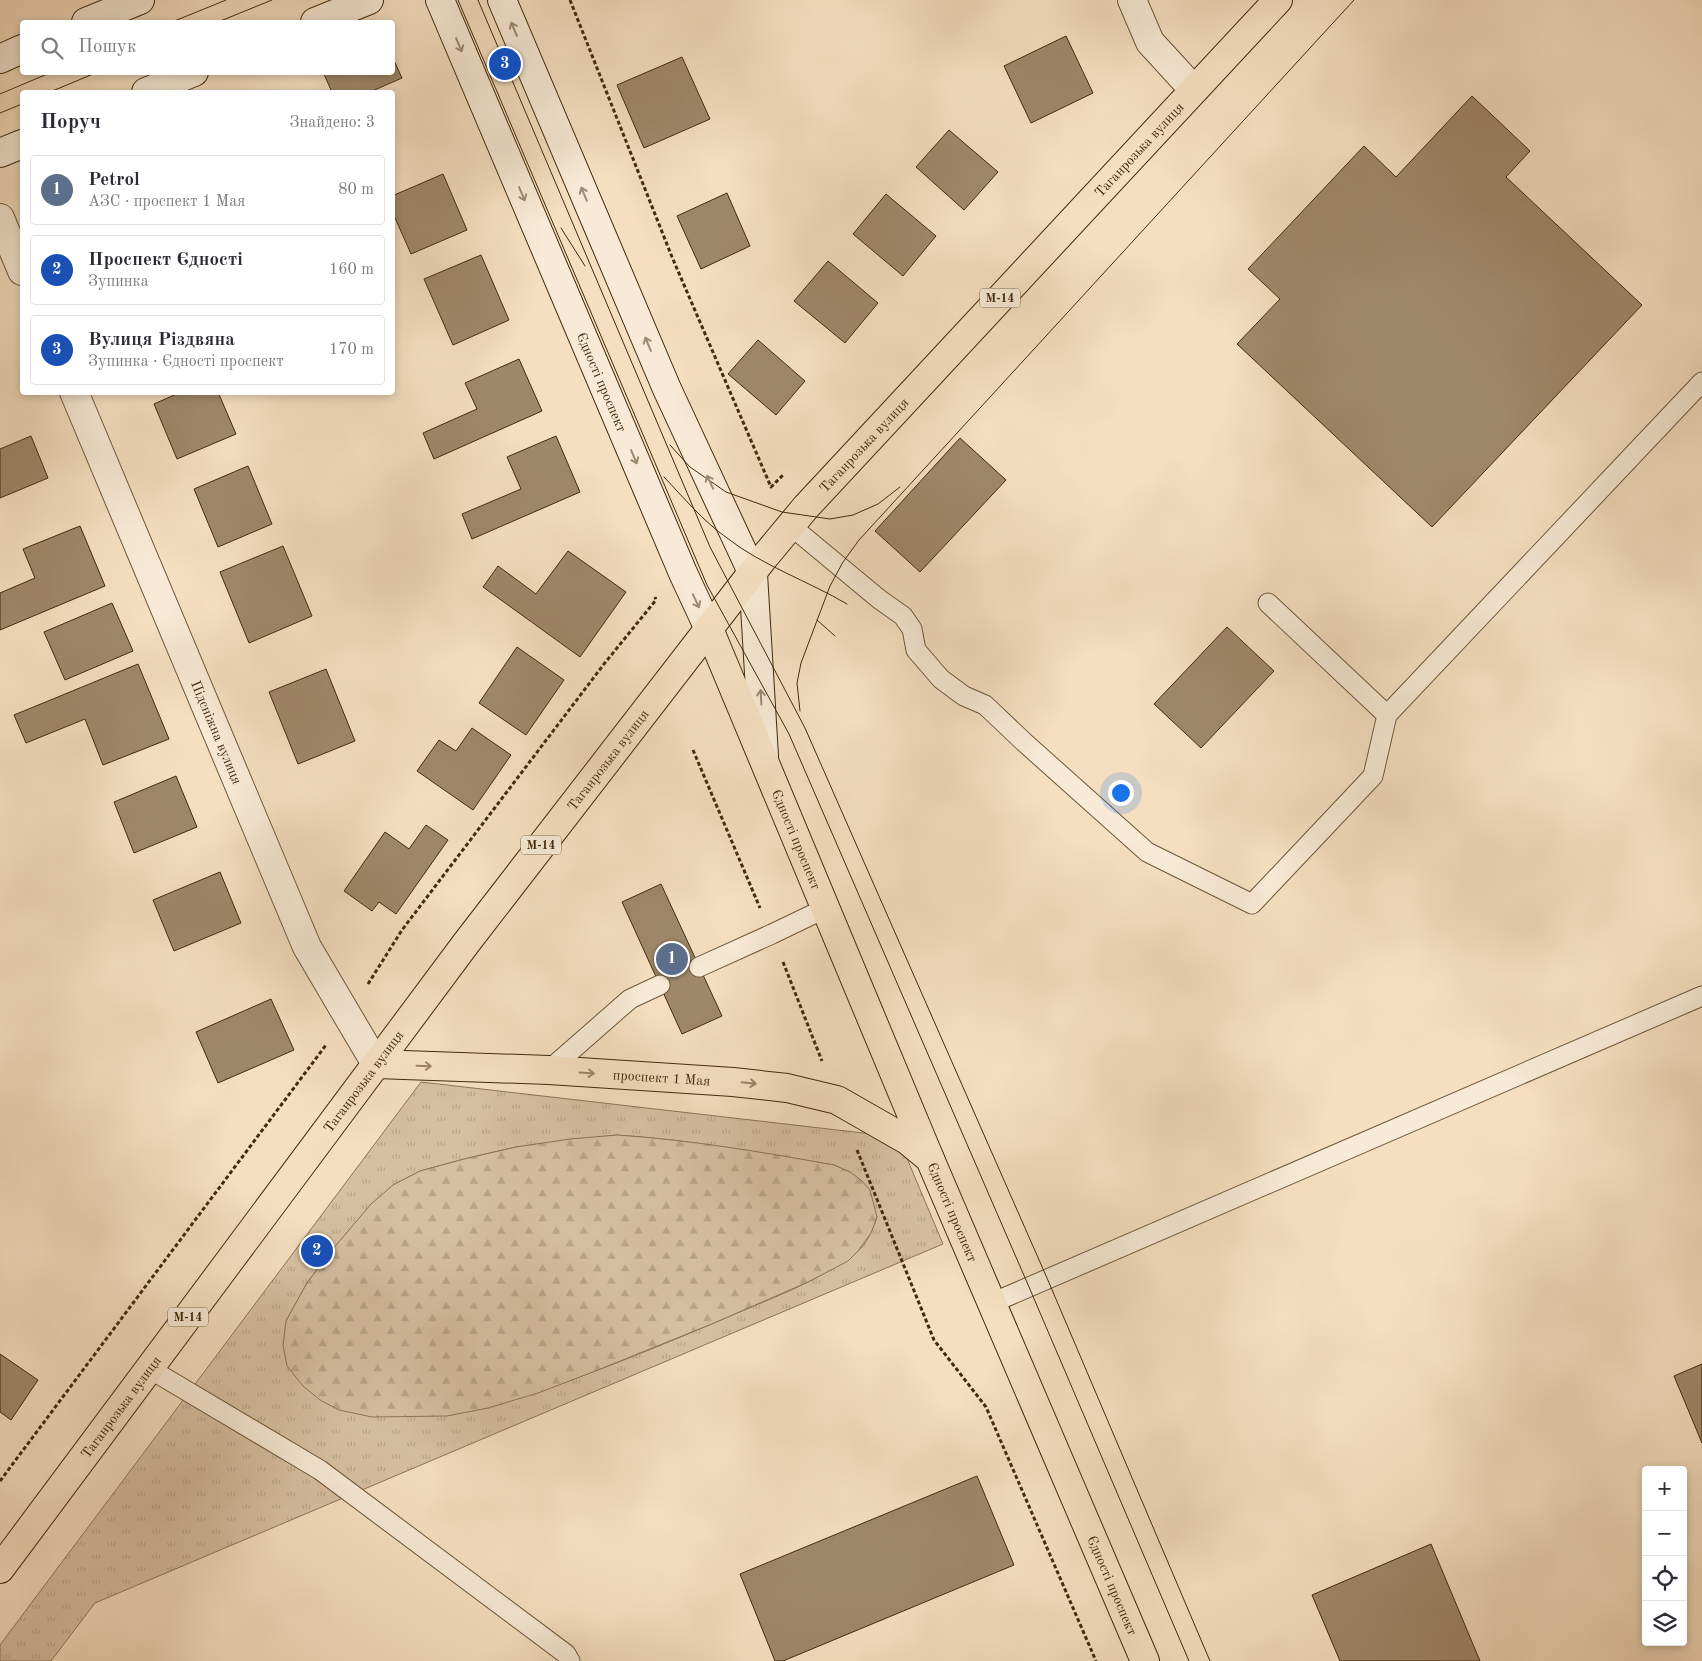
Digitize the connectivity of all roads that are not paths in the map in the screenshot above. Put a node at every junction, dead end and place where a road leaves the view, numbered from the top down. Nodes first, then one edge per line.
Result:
1 (140, 0) edge
2 (369, 0) edge
3 (440, 0) edge
4 (502, 0) edge
5 (1132, 0) edge
6 (1278, 0) edge
7 (91, 20) edge
8 (320, 20) edge
9 (20, 50) edge
10 (0, 59) edge
11 (187, 75) edge
12 (151, 90) edge
13 (1194, 90) junction
14 (20, 145) edge
15 (0, 153) edge
16 (0, 218) edge
17 (20, 266) edge
18 (1702, 382) edge
19 (75, 395) edge
20 (791, 526) junction
21 (753, 574) junction
22 (1268, 603) dead end
23 (709, 629) junction
24 (1387, 716) junction
25 (764, 763) junction
26 (826, 908) junction
27 (699, 967) dead end
28 (660, 985) dead end
29 (1702, 996) edge
30 (376, 1064) junction
31 (549, 1070) junction
32 (930, 1159) junction
33 (992, 1303) junction
34 (150, 1369) junction
35 (2, 1561) edge
36 (570, 1661) edge
37 (1145, 1661) edge

1 - 7 main road
2 - 8 main road
3 -> 23 main road, Єдності проспект
21 -> 4 main road, Єдності проспект
5 - 13 main road
6 - 13 main road, Таганрозька вулиця / М-14
9 - 10 main road
11 - 12 main road
13 - 20 main road, Таганрозька вулиця / М-14
14 - 15 main road
16 - 17 main road
18 - 24 lane
19 - 30 main road, Підсніжна вулиця
20 - 21 main road, Таганрозька вулиця / М-14
20 - 24 lane
21 - 23 main road, Таганрозька вулиця / М-14
25 -> 21 main road, Єдності проспект
22 - 24 lane
23 - 25 main road, Єдності проспект
23 - 30 main road, Таганрозька вулиця / М-14
25 - 26 main road, Єдності проспект
26 - 27 lane
26 - 32 main road, Єдності проспект
28 - 31 lane
29 - 33 lane
30 -> 31 main road, проспект 1 Мая
30 - 34 main road, Таганрозька вулиця / М-14
31 -> 32 main road, проспект 1 Мая
32 - 33 main road, Єдності проспект
33 - 37 main road, Єдності проспект
34 - 35 main road, Таганрозька вулиця / М-14
34 - 36 lane

